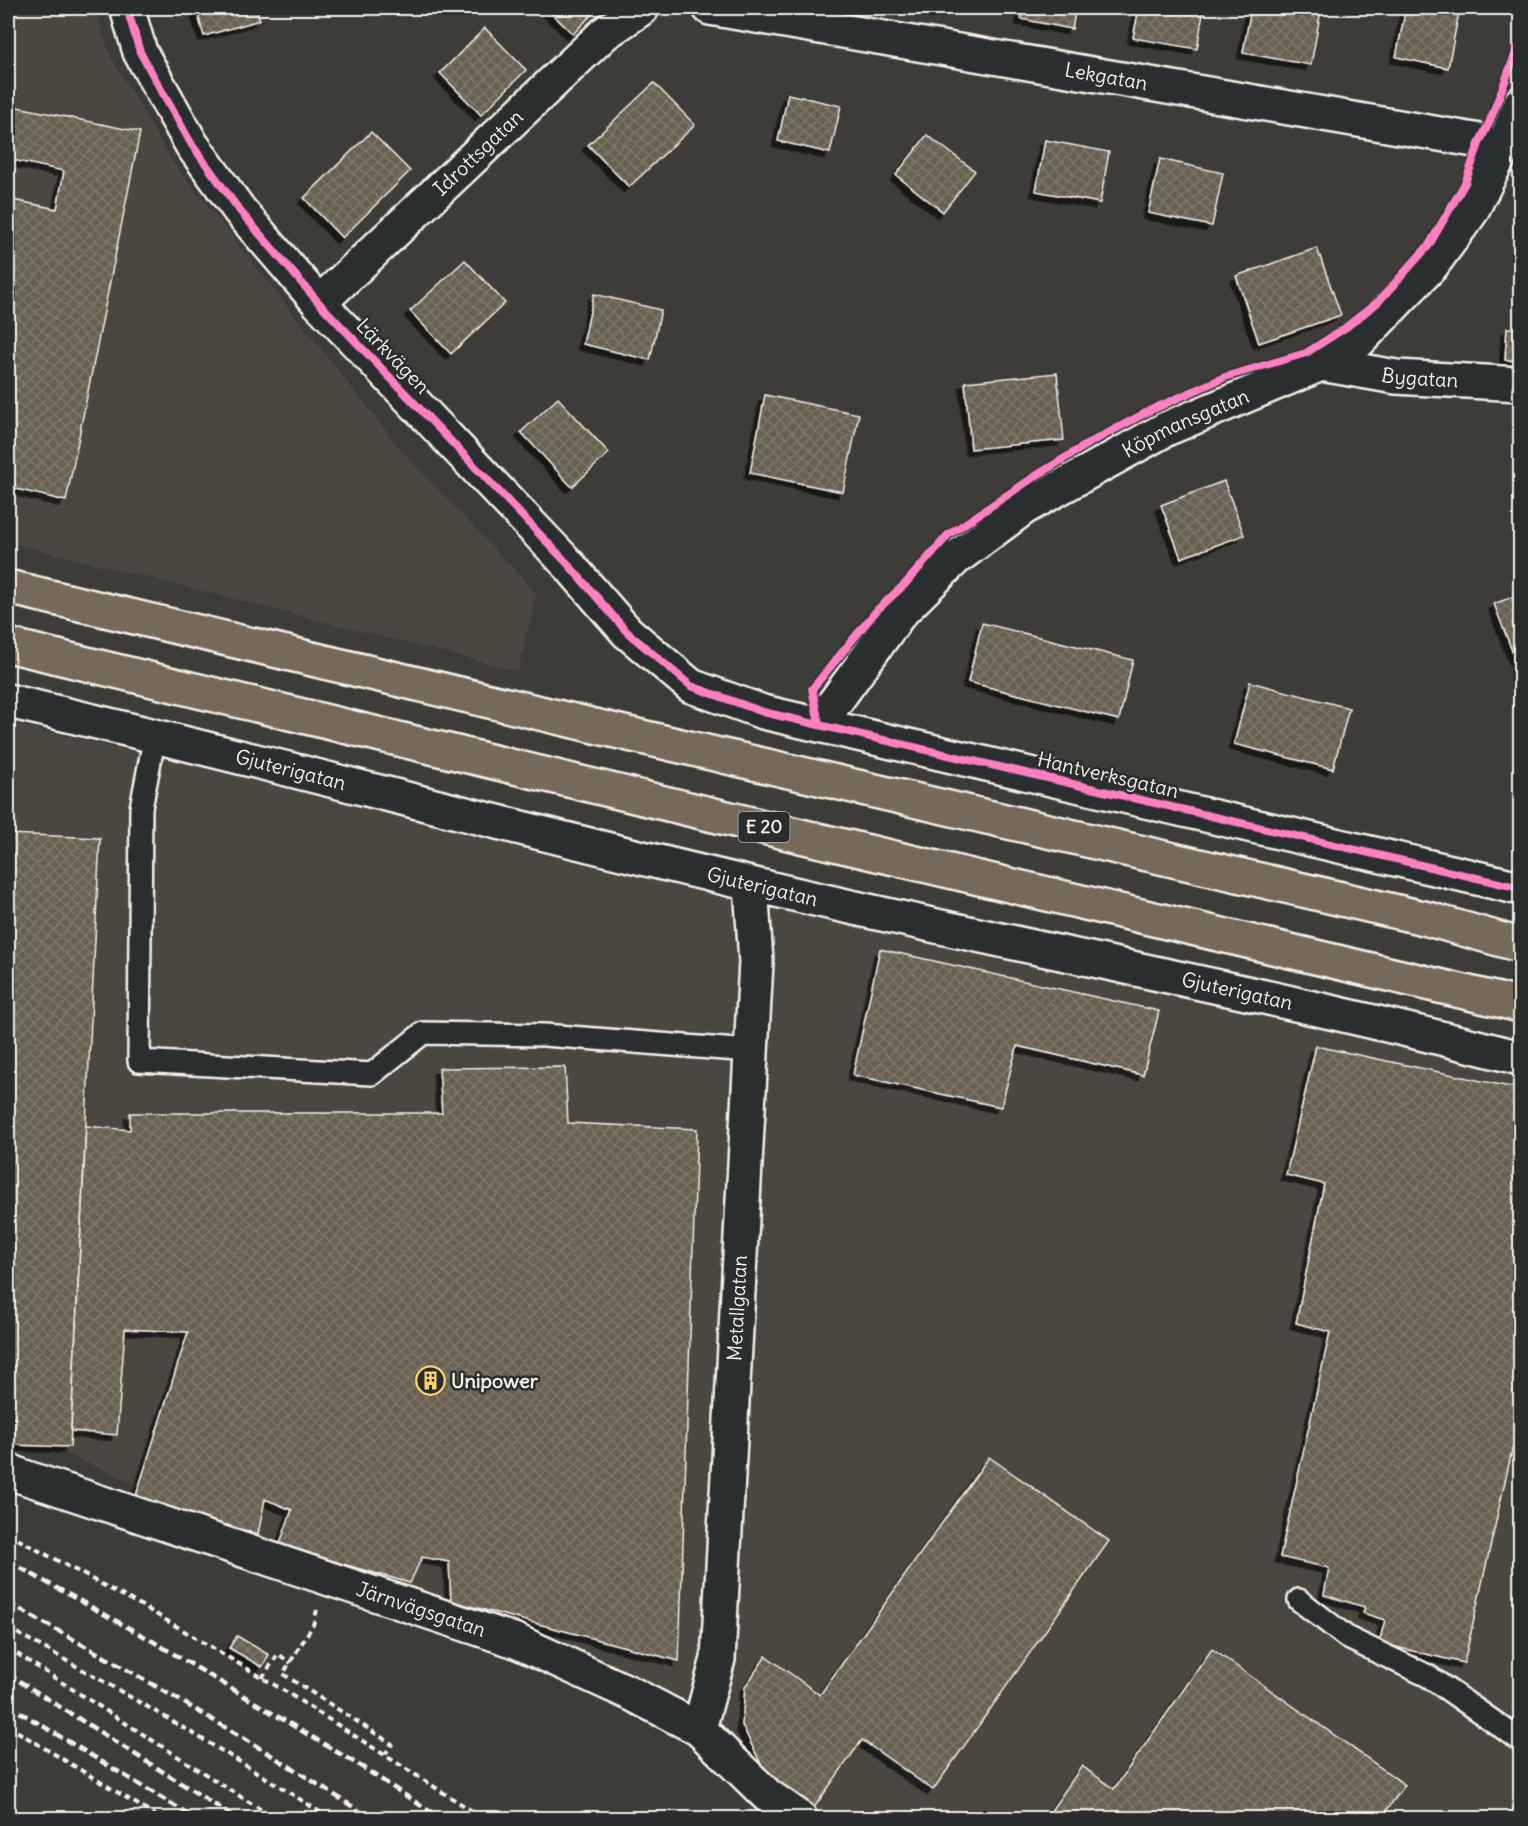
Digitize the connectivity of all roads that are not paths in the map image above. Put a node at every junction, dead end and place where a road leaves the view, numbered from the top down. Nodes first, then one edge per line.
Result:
1 (127, 8) edge
2 (642, 8) edge
3 (710, 8) edge
4 (1521, 104) edge
5 (1503, 148) junction
6 (319, 303) junction
7 (1321, 364) junction
8 (1521, 384) edge
9 (8, 587) edge
10 (8, 645) edge
11 (691, 686) joint
12 (8, 701) edge
13 (819, 724) junction
14 (154, 735) junction
15 (751, 885) junction
16 (1521, 888) edge
17 (1521, 945) edge
18 (1521, 1005) edge
19 (750, 1051) junction
20 (1521, 1058) edge
21 (8, 1470) edge
22 (1299, 1600) dead end
23 (699, 1729) junction
24 (1521, 1740) edge
25 (800, 1818) edge

1 - 6 street, Lärkvägen
2 - 6 street, Idrottsgatan
3 - 5 street, Lekgatan
4 - 5 street, Köpmansgatan
5 - 7 street, Köpmansgatan
6 - 11 street, Lärkvägen
7 - 8 street, Bygatan
7 - 13 street, Köpmansgatan
9 - 17 highway
10 - 18 highway, E 20
11 - 13 street, Hantverksgatan
12 - 14 street, Gjuterigatan
13 - 16 street, Hantverksgatan
14 - 15 street, Gjuterigatan
14 - 19 lane
15 - 19 street, Metallgatan
15 - 20 street, Gjuterigatan
19 - 23 street, Metallgatan
21 - 23 street, Järnvägsgatan
22 - 24 lane
23 - 25 street, Järnvägsgatan

